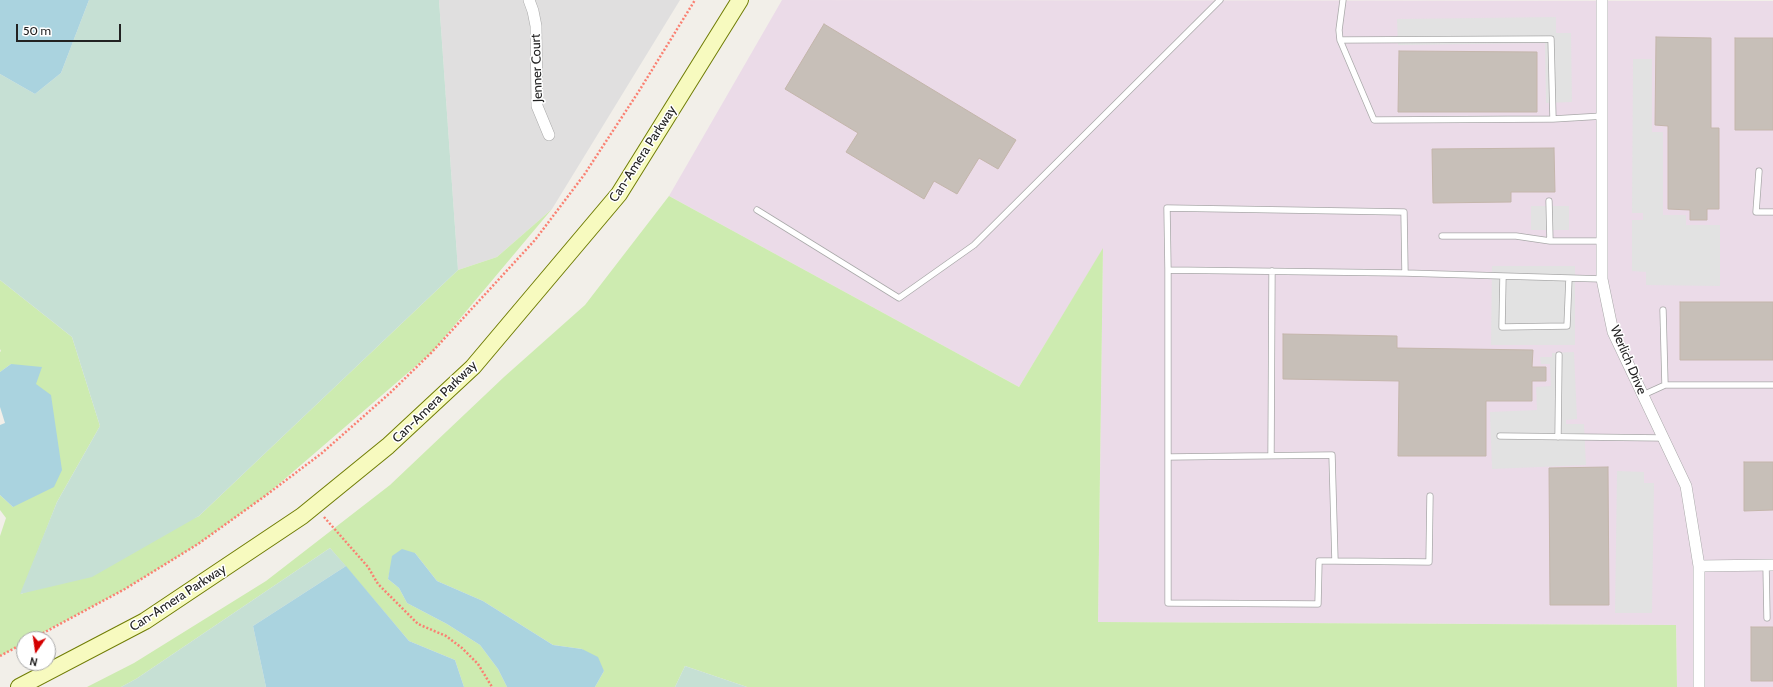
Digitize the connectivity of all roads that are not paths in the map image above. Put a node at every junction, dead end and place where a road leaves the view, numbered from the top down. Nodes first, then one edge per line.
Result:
1 (529, 0) edge
2 (740, 0) edge
3 (1220, 0) edge
4 (1343, 0) edge
5 (1602, 0) edge
6 (1340, 40) junction
7 (1603, 116) junction
8 (1552, 119) junction
9 (549, 135) dead end
10 (1759, 171) dead end
11 (1549, 201) dead end
12 (758, 210) dead end
13 (1773, 212) edge
14 (1442, 236) dead end
15 (1550, 241) junction
16 (1602, 241) junction
17 (1168, 270) junction
18 (1272, 271) junction
19 (1405, 273) junction
20 (1503, 276) junction
21 (1569, 278) junction
22 (1602, 279) junction
23 (1663, 310) dead end
24 (1559, 355) dead end
25 (1665, 385) junction
26 (1773, 385) edge
27 (1643, 395) junction
28 (1500, 436) dead end
29 (1558, 437) junction
30 (1663, 438) junction
31 (1271, 455) junction
32 (1169, 457) junction
33 (1430, 496) dead end
34 (1335, 560) junction
35 (1769, 565) edge
36 (1699, 566) junction
37 (1768, 618) dead end
38 (19, 687) edge
39 (1699, 687) edge

1 - 9 street, Jenner Court
2 - 38 main road, Can-Amera Parkway
3 - 12 lane
4 - 6 lane
5 - 7 street, Werlich Drive
6 - 8 lane
6 - 8 lane
7 - 8 lane
7 - 16 street, Werlich Drive
10 - 13 lane
11 - 15 lane
14 - 15 lane
15 - 16 lane
16 - 22 street, Werlich Drive
17 - 18 lane
17 - 19 lane
17 - 32 lane
18 - 19 lane
18 - 31 lane
19 - 20 lane
20 - 21 lane
20 - 21 lane
21 - 22 lane
22 - 27 street, Werlich Drive
23 - 25 lane
24 - 29 lane
25 - 26 lane
25 - 27 lane
27 - 30 street, Werlich Drive
28 - 29 lane
29 - 30 lane
30 - 36 street, Werlich Drive
31 - 32 lane
31 - 34 lane
32 - 34 lane
33 - 34 lane
35 - 36 street
35 - 37 lane
36 - 39 street, Werlich Drive

